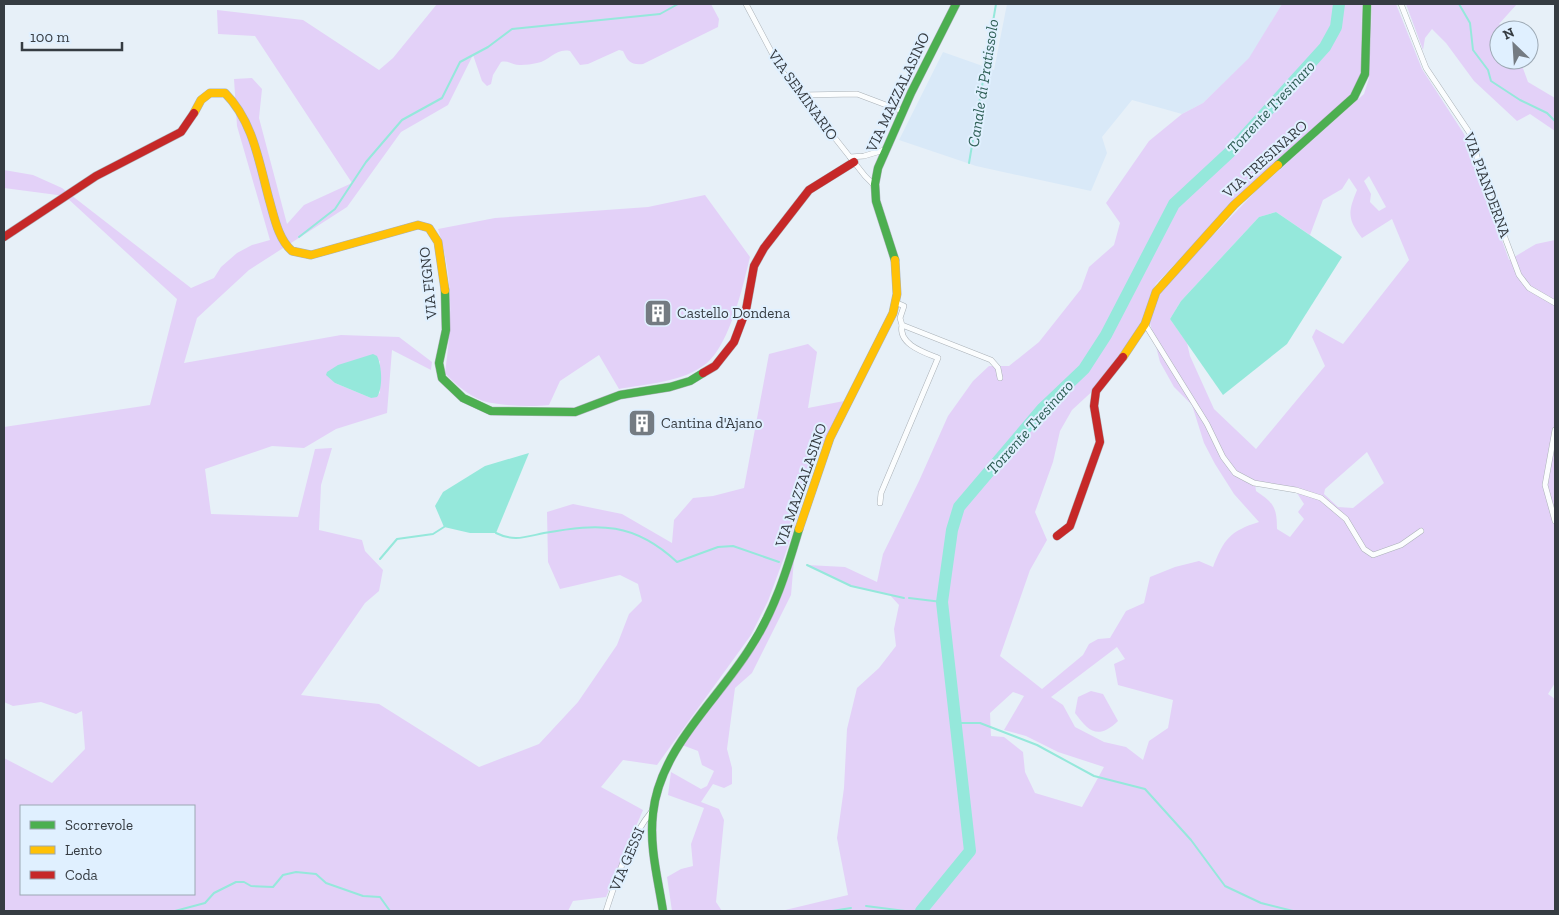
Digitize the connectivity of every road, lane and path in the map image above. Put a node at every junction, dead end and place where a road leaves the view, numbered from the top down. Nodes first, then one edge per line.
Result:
1 (746, 4) edge
2 (956, 4) edge
3 (1367, 4) edge
4 (1401, 4) edge
5 (801, 95) junction
6 (902, 111) junction
7 (885, 150) junction
8 (852, 159) junction
9 (875, 186) junction
10 (4, 237) edge
11 (897, 303) junction
12 (1555, 304) edge
13 (902, 324) junction
14 (1145, 324) junction
15 (1000, 378) dead end
16 (1555, 430) edge
17 (880, 502) dead end
18 (1555, 521) edge
19 (1420, 532) dead end
20 (1056, 536) dead end
21 (652, 810) junction
22 (606, 911) edge
23 (663, 911) edge

1 - 5 street, VIA SEMINARIO
2 - 6 street, VIA MAZZALASINO
3 - 14 street, VIA TRESINARO
4 - 12 street, VIA PIANDERNA
5 - 6 street
5 - 8 street, VIA SEMINARIO
6 - 7 street, VIA MAZZALASINO
7 - 8 street
7 - 9 street, VIA MAZZALASINO
8 - 9 street, VIA SEMINARIO
8 - 10 street, VIA FIGNO
9 - 11 street, VIA MAZZALASINO
11 - 13 street
11 - 21 street, VIA MAZZALASINO
13 - 15 street
13 - 17 street
14 - 19 street
14 - 20 street, VIA TRESINARO
16 - 18 street
21 - 22 street, VIA GESSI
21 - 23 street, VIA MAZZALASINO

